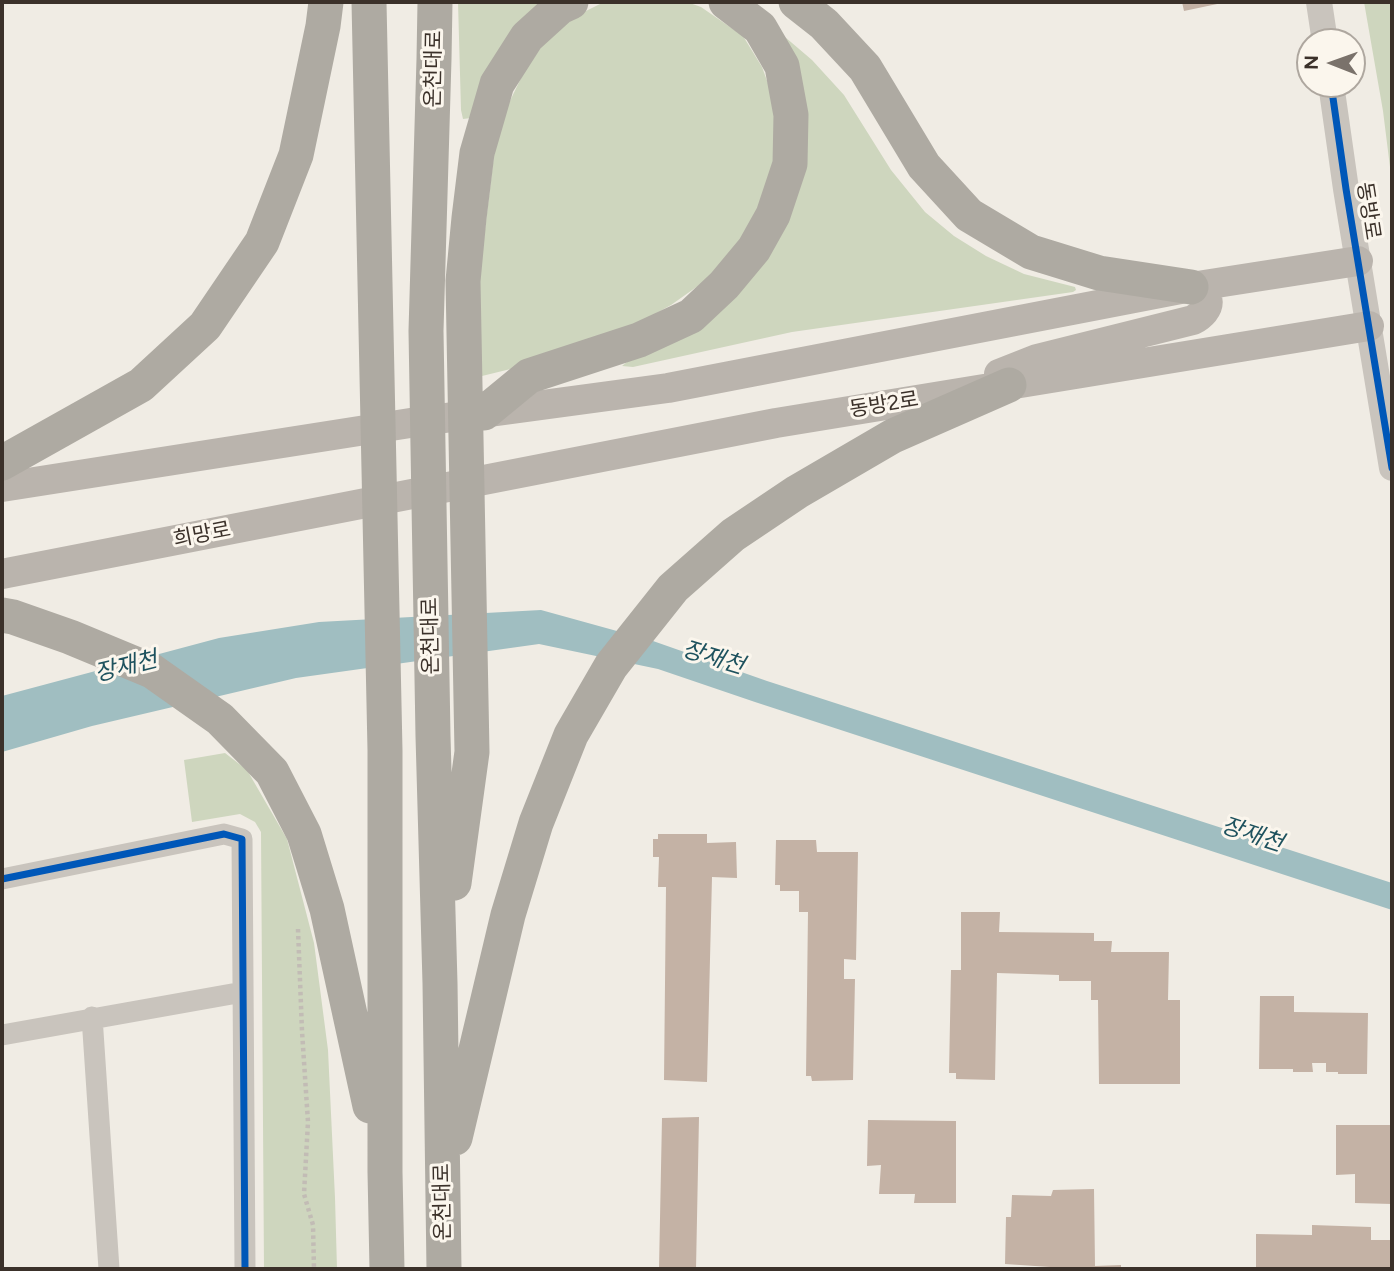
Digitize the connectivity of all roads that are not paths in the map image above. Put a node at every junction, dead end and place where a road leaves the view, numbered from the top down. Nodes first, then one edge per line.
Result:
1 (327, 2) edge
2 (369, 2) edge
3 (435, 2) edge
4 (571, 2) edge
5 (726, 2) edge
6 (796, 2) edge
7 (1319, 2) edge
8 (1323, 28) edge
9 (1333, 98) edge
10 (1358, 261) junction
11 (1191, 287) junction
12 (1368, 326) junction
13 (1009, 385) junction
14 (943, 396) junction
15 (484, 412) junction
16 (2, 463) edge
17 (1392, 468) edge
18 (2, 487) edge
19 (402, 496) joint
20 (2, 574) edge
21 (7, 616) edge
22 (2, 879) edge
23 (440, 983) junction
24 (243, 992) junction
25 (92, 1017) junction
26 (2, 1035) edge
27 (385, 1172) junction
28 (442, 1190) junction
29 (109, 1269) edge
30 (245, 1269) edge
31 (387, 1269) edge
32 (444, 1269) edge

1 - 16 highway
2 - 27 highway
3 - 23 highway, 온천대로
4 - 23 highway
5 - 15 highway
6 - 11 highway
7 - 8 street
9 - 10 street, 동방로
10 - 11 main road
10 - 12 street, 동방로
11 - 14 main road
11 - 15 main road
12 - 13 main road, 동방2로
12 - 17 street, 동방로
13 - 14 main road, 동방2로
13 - 28 highway
14 - 19 main road, 동방2로
15 - 18 main road
19 - 20 main road, 희망로
21 - 27 highway
22 - 24 street
23 - 28 highway, 온천대로
24 - 25 street
24 - 30 street
25 - 26 street
25 - 29 street
27 - 31 highway
28 - 32 highway, 온천대로

